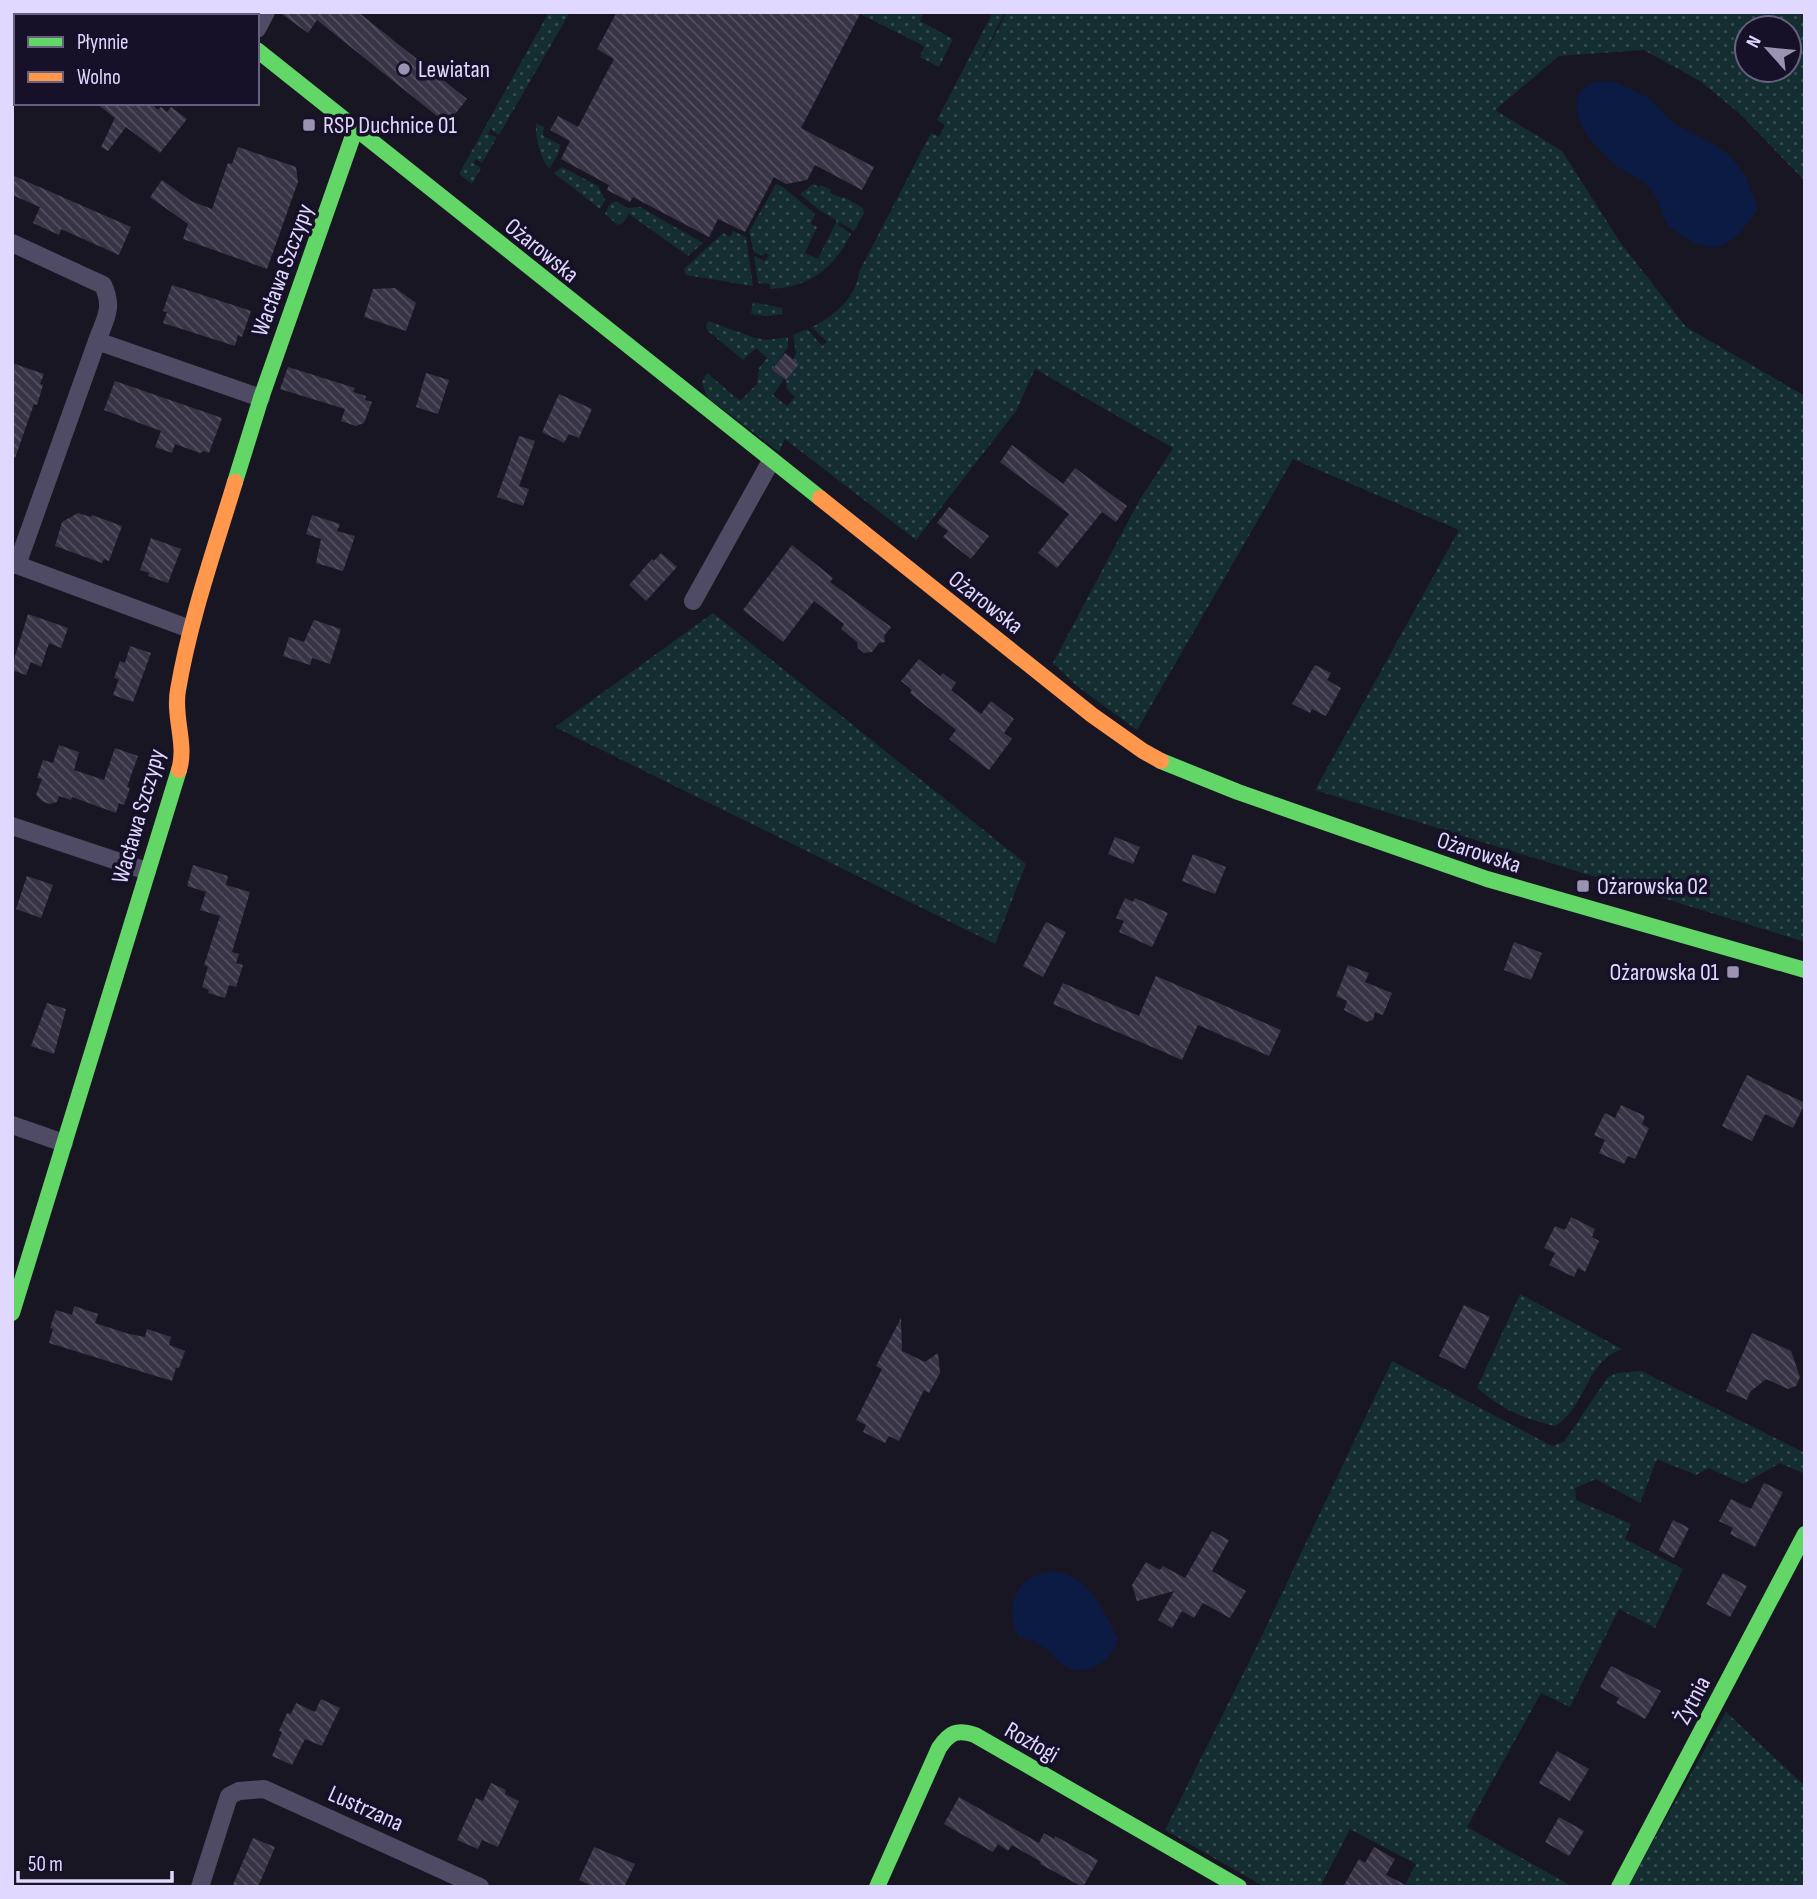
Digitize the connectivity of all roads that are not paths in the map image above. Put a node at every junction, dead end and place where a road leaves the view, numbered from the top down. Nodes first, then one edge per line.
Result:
1 (259, 52) edge
2 (355, 130) junction
3 (12, 243) edge
4 (97, 341) junction
5 (261, 398) junction
6 (771, 461) junction
7 (14, 564) edge
8 (693, 601) dead end
9 (190, 629) junction
10 (12, 826) edge
11 (147, 871) junction
12 (1805, 970) edge
13 (12, 1125) edge
14 (64, 1143) junction
15 (12, 1313) edge
16 (1805, 1534) edge
17 (200, 1887) edge
18 (480, 1887) edge
19 (877, 1887) edge
20 (1239, 1887) edge
21 (1619, 1887) edge

1 - 2 street, Ożarowska
2 - 5 street, Wacława Szczypy
2 - 6 street, Ożarowska
3 - 4 street
4 - 5 street
4 - 7 street
5 - 9 street, Wacława Szczypy
6 - 8 street
6 - 12 street, Ożarowska
7 - 9 street
9 - 11 street, Wacława Szczypy
10 - 11 street
11 - 14 street, Wacława Szczypy
13 - 14 street
14 - 15 street, Wacława Szczypy
16 - 21 street, Żytnia
17 - 18 street, Lustrzana
19 - 20 street, Rozłogi

